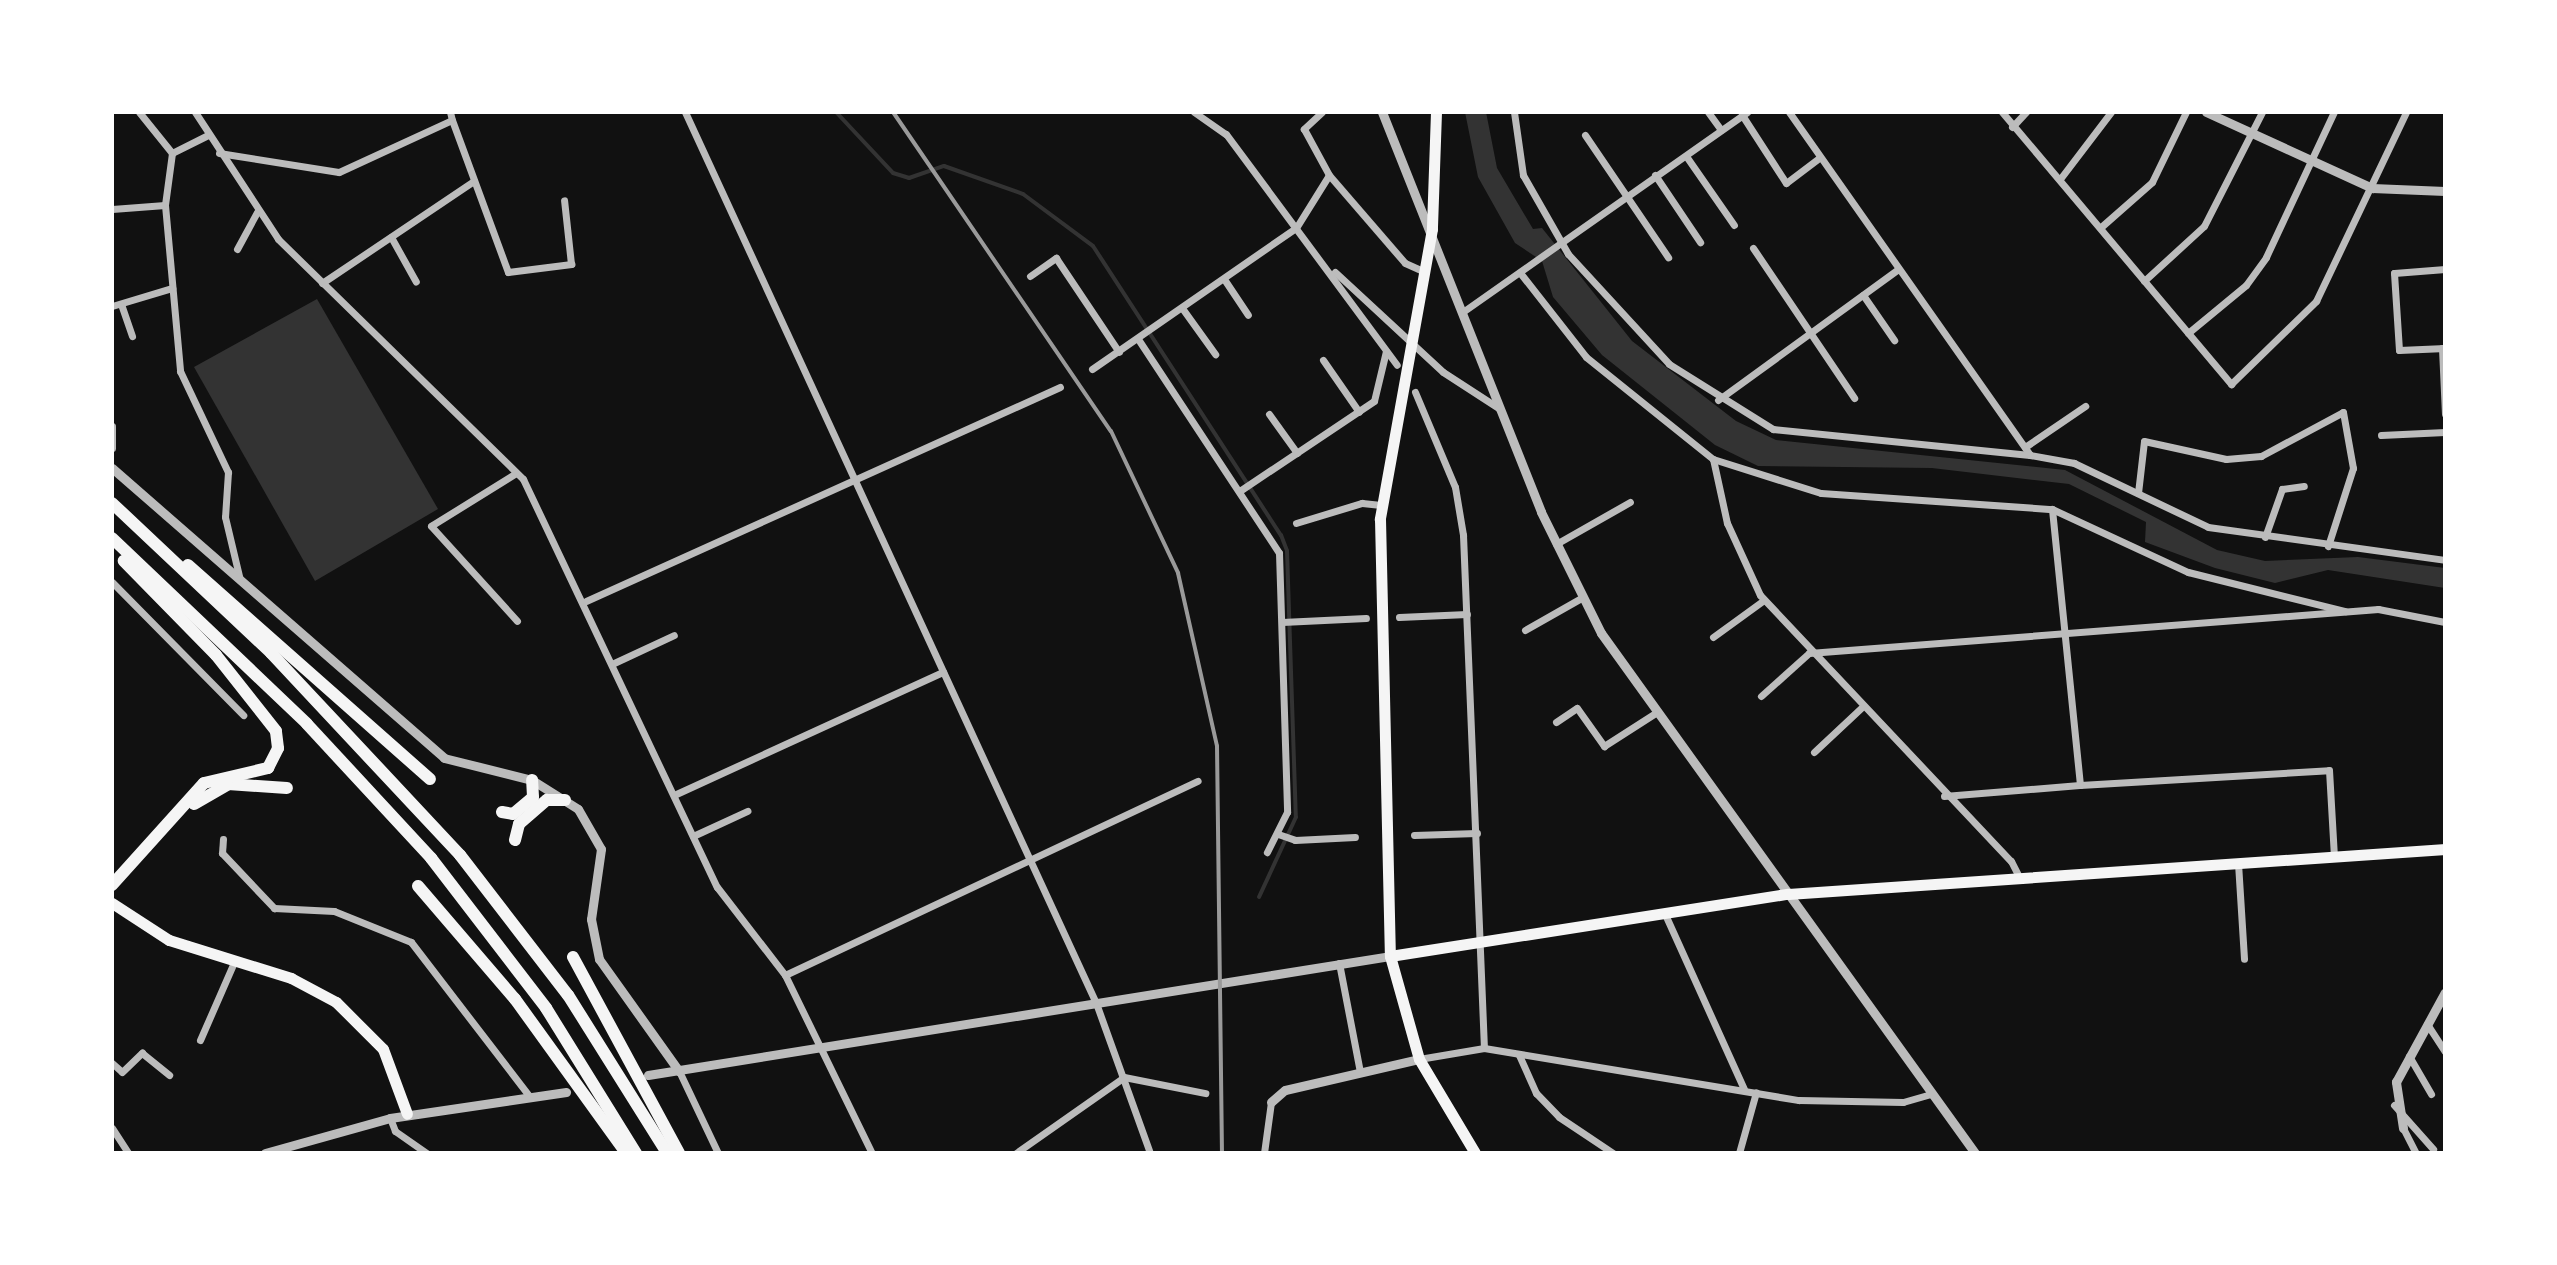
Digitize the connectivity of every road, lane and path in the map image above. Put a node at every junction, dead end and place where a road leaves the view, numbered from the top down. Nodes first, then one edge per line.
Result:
1 (139, 112) edge
2 (195, 112) edge
3 (685, 112) edge
4 (1194, 112) edge
5 (1322, 112) edge
6 (1382, 112) edge
7 (1436, 112) edge
8 (1514, 112) edge
9 (1708, 112) edge
10 (1789, 112) edge
11 (2002, 112) edge
12 (2026, 112) edge
13 (2111, 112) edge
14 (2186, 112) edge
15 (2206, 112) edge
16 (2262, 112) edge
17 (2334, 112) edge
18 (2406, 112) edge
19 (1745, 113) edge
20 (451, 116) edge
21 (2012, 127) junction
22 (1721, 130) junction
23 (2252, 133) junction
24 (208, 135) junction
25 (1585, 135) dead end
26 (172, 153) junction
27 (219, 153) junction
28 (1686, 156) junction
29 (1819, 158) junction
30 (2313, 161) junction
31 (1329, 175) junction
32 (1655, 175) junction
33 (2060, 179) junction
34 (474, 181) junction
35 (2372, 188) junction
36 (2445, 191) edge
37 (1626, 195) junction
38 (564, 200) dead end
39 (165, 205) junction
40 (112, 209) edge
41 (257, 212) junction
42 (1734, 225) dead end
43 (2101, 227) junction
44 (1296, 228) junction
45 (1432, 229) junction
46 (391, 237) junction
47 (1700, 242) dead end
48 (1561, 246) junction
49 (1753, 248) dead end
50 (237, 249) dead end
51 (1668, 257) dead end
52 (1324, 262) junction
53 (2445, 269) edge
54 (1897, 270) junction
55 (1425, 272) junction
56 (1524, 272) junction
57 (1030, 276) dead end
58 (1224, 279) junction
59 (2144, 281) junction
60 (416, 282) dead end
61 (322, 283) junction
62 (172, 288) junction
63 (1863, 295) junction
64 (121, 304) junction
65 (112, 306) edge
66 (1182, 308) junction
67 (1464, 311) junction
68 (1248, 315) dead end
69 (2188, 333) junction
70 (1810, 334) junction
71 (132, 336) dead end
72 (1138, 339) junction
73 (1894, 340) dead end
74 (1413, 341) junction
75 (2443, 348) edge
76 (1386, 351) junction
77 (1119, 352) junction
78 (1215, 354) dead end
79 (1323, 360) dead end
80 (1397, 365) dead end
81 (1092, 369) dead end
82 (1060, 387) dead end
83 (1415, 392) dead end
84 (1854, 398) dead end
85 (1718, 400) junction
86 (2085, 406) dead end
87 (1503, 410) junction
88 (1359, 412) junction
89 (1269, 414) dead end
90 (2445, 414) edge
91 (112, 426) edge
92 (2445, 432) edge
93 (2381, 435) dead end
94 (112, 448) edge
95 (2027, 451) junction
96 (1297, 453) junction
97 (1713, 459) junction
98 (112, 468) edge
99 (516, 473) junction
100 (854, 482) junction
101 (2304, 486) dead end
102 (1241, 490) junction
103 (2138, 493) junction
104 (1630, 502) dead end
105 (112, 503) edge
106 (1381, 505) junction
107 (2052, 509) junction
108 (1296, 523) dead end
109 (137, 527) junction
110 (2265, 537) junction
111 (112, 538) edge
112 (1556, 544) junction
113 (2328, 546) junction
114 (112, 549) edge
115 (2445, 560) edge
116 (112, 582) edge
117 (240, 582) junction
118 (1583, 597) junction
119 (1764, 600) junction
120 (586, 601) junction
121 (2345, 611) junction
122 (1467, 614) junction
123 (1399, 617) dead end
124 (1366, 618) dead end
125 (517, 621) dead end
126 (1282, 622) junction
127 (2445, 622) edge
128 (1525, 630) dead end
129 (2066, 632) junction
130 (674, 635) dead end
131 (1713, 637) dead end
132 (1809, 653) junction
133 (614, 663) junction
134 (943, 672) junction
135 (1761, 696) dead end
136 (1861, 708) junction
137 (1657, 712) junction
138 (243, 715) dead end
139 (1556, 722) dead end
140 (1814, 752) dead end
141 (430, 779) dead end
142 (532, 780) junction
143 (1198, 781) dead end
144 (2080, 785) junction
145 (287, 788) dead end
146 (674, 795) junction
147 (1944, 796) junction
148 (565, 800) junction
149 (747, 811) dead end
150 (502, 812) dead end
151 (1477, 833) junction
152 (1278, 834) junction
153 (1414, 835) dead end
154 (693, 836) junction
155 (1355, 837) dead end
156 (223, 839) dead end
157 (515, 840) dead end
158 (2445, 849) edge
159 (1267, 852) dead end
160 (2334, 857) junction
161 (1028, 861) junction
162 (2238, 863) junction
163 (2020, 879) junction
164 (112, 886) edge
165 (418, 886) dead end
166 (1788, 894) junction
167 (112, 903) edge
168 (1664, 912) junction
169 (1481, 943) junction
170 (1390, 956) junction
171 (573, 957) dead end
172 (2244, 959) dead end
173 (234, 962) junction
174 (1339, 963) junction
175 (785, 975) junction
176 (2445, 992) edge
177 (1096, 1003) junction
178 (2427, 1024) junction
179 (200, 1040) dead end
180 (816, 1048) junction
181 (1484, 1048) junction
182 (2445, 1052) edge
183 (1519, 1055) junction
184 (2409, 1056) junction
185 (1419, 1059) junction
186 (112, 1063) edge
187 (679, 1071) junction
188 (1360, 1072) junction
189 (169, 1075) dead end
190 (648, 1075) dead end
191 (1124, 1077) junction
192 (1744, 1089) junction
193 (566, 1092) dead end
194 (1756, 1092) junction
195 (1205, 1093) dead end
196 (1931, 1094) junction
197 (2431, 1094) dead end
198 (529, 1096) junction
199 (1271, 1102) joint
200 (2394, 1105) junction
201 (407, 1114) junction
202 (390, 1118) junction
203 (112, 1128) edge
204 (2403, 1128) joint
205 (2433, 1149) dead end
206 (128, 1153) edge
207 (265, 1153) edge
208 (427, 1153) edge
209 (626, 1153) edge
210 (636, 1153) edge
211 (667, 1153) edge
212 (679, 1153) edge
213 (718, 1153) edge
214 (872, 1153) edge
215 (1016, 1153) edge
216 (1150, 1153) edge
217 (1264, 1153) edge
218 (1475, 1153) edge
219 (1613, 1153) edge
220 (1739, 1153) edge
221 (1975, 1153) edge
222 (2416, 1153) edge

1 - 26 street
2 - 24 street
3 - 100 street
4 - 44 street
5 - 31 street
6 - 45 street
7 - 45 main road
8 - 48 street
9 - 22 street
10 - 29 street
11 - 21 street
12 - 21 street
13 - 33 street
14 - 43 street
15 - 23 street
16 - 23 street
17 - 30 street
18 - 35 street
19 - 22 street
19 - 29 street
20 - 27 street
20 - 34 street
21 - 33 street
22 - 28 street
23 - 30 street
23 - 59 street
24 - 26 street
24 - 27 street
25 - 37 street
26 - 39 street
27 - 41 street
28 - 32 street
28 - 42 street
29 - 54 street
30 - 35 street
30 - 69 street
31 - 44 street
31 - 55 street
32 - 37 street
32 - 47 street
33 - 43 street
34 - 38 street
34 - 46 street
35 - 36 street
35 - 69 street
37 - 48 street
37 - 51 street
39 - 40 street
39 - 62 street
41 - 50 street
41 - 61 street
43 - 59 street
44 - 52 street
44 - 58 street
45 - 55 main road
45 - 67 street
46 - 60 street
46 - 61 street
48 - 56 street
48 - 85 street
49 - 70 street
52 - 74 street
52 - 76 street
53 - 75 street
54 - 63 street
54 - 95 street
55 - 74 main road
56 - 67 street
56 - 97 street
57 - 77 street
58 - 66 street
58 - 68 street
59 - 69 street
61 - 99 street
62 - 64 street
62 - 117 street
63 - 70 street
63 - 73 street
64 - 65 street
64 - 71 street
66 - 72 street
66 - 78 street
67 - 87 street
70 - 84 street
70 - 85 street
72 - 77 street
72 - 102 street
74 - 87 street
74 - 106 main road
75 - 90 street
76 - 80 street
76 - 88 street
77 - 81 street
79 - 88 street
82 - 100 street
83 - 122 street
85 - 95 street
86 - 95 street
87 - 112 street
88 - 96 street
89 - 96 street
91 - 94 street
92 - 93 street
95 - 103 street
96 - 102 street
97 - 107 street
97 - 119 street
98 - 117 street
99 - 120 street
99 - 125 street
100 - 120 street
100 - 134 street
101 - 110 street
102 - 126 street
103 - 110 street
103 - 113 street
104 - 112 street
105 - 109 highway
106 - 108 street
106 - 170 main road
107 - 121 street
107 - 129 street
109 - 141 highway
109 - 211 highway
110 - 113 street
111 - 210 highway
112 - 118 street
113 - 115 street
114 - 164 highway
116 - 138 street
117 - 142 street
118 - 128 street
118 - 137 street
119 - 131 street
119 - 132 street
120 - 133 street
121 - 127 street
121 - 129 street
122 - 123 street
122 - 151 street
124 - 126 street
126 - 152 street
129 - 132 street
129 - 144 street
130 - 133 street
132 - 135 street
132 - 136 street
133 - 146 street
134 - 146 street
134 - 161 street
136 - 140 street
136 - 147 street
137 - 139 street
137 - 166 street
142 - 148 street
142 - 150 highway
143 - 161 street
144 - 147 street
144 - 160 street
145 - 164 highway
146 - 154 street
147 - 163 street
148 - 157 highway
148 - 187 street
149 - 154 street
151 - 153 street
151 - 169 street
152 - 155 street
152 - 159 street
154 - 175 street
156 - 198 street
158 - 160 main road
160 - 162 main road
161 - 175 street
161 - 177 street
162 - 163 main road
162 - 172 street
163 - 166 main road
165 - 209 highway
166 - 168 main road
166 - 196 street
167 - 173 main road
168 - 169 main road
168 - 192 street
169 - 170 main road
169 - 181 street
170 - 174 street
170 - 185 main road
171 - 212 highway
173 - 179 street
173 - 201 main road
174 - 177 street
174 - 188 street
175 - 180 street
176 - 178 street
177 - 180 street
177 - 191 street
178 - 182 street
178 - 184 street
180 - 187 street
180 - 214 street
181 - 183 street
181 - 185 street
183 - 192 street
183 - 219 street
184 - 197 street
184 - 200 street
185 - 188 street
185 - 218 main road
186 - 189 street
187 - 190 street
187 - 213 street
188 - 199 street
191 - 195 street
191 - 215 street
191 - 216 street
192 - 194 street
193 - 198 street
194 - 196 street
194 - 220 street
196 - 221 street
198 - 201 street
199 - 217 street
200 - 204 street
200 - 205 street
201 - 202 street
202 - 207 street
202 - 208 street
203 - 206 street
204 - 222 street

